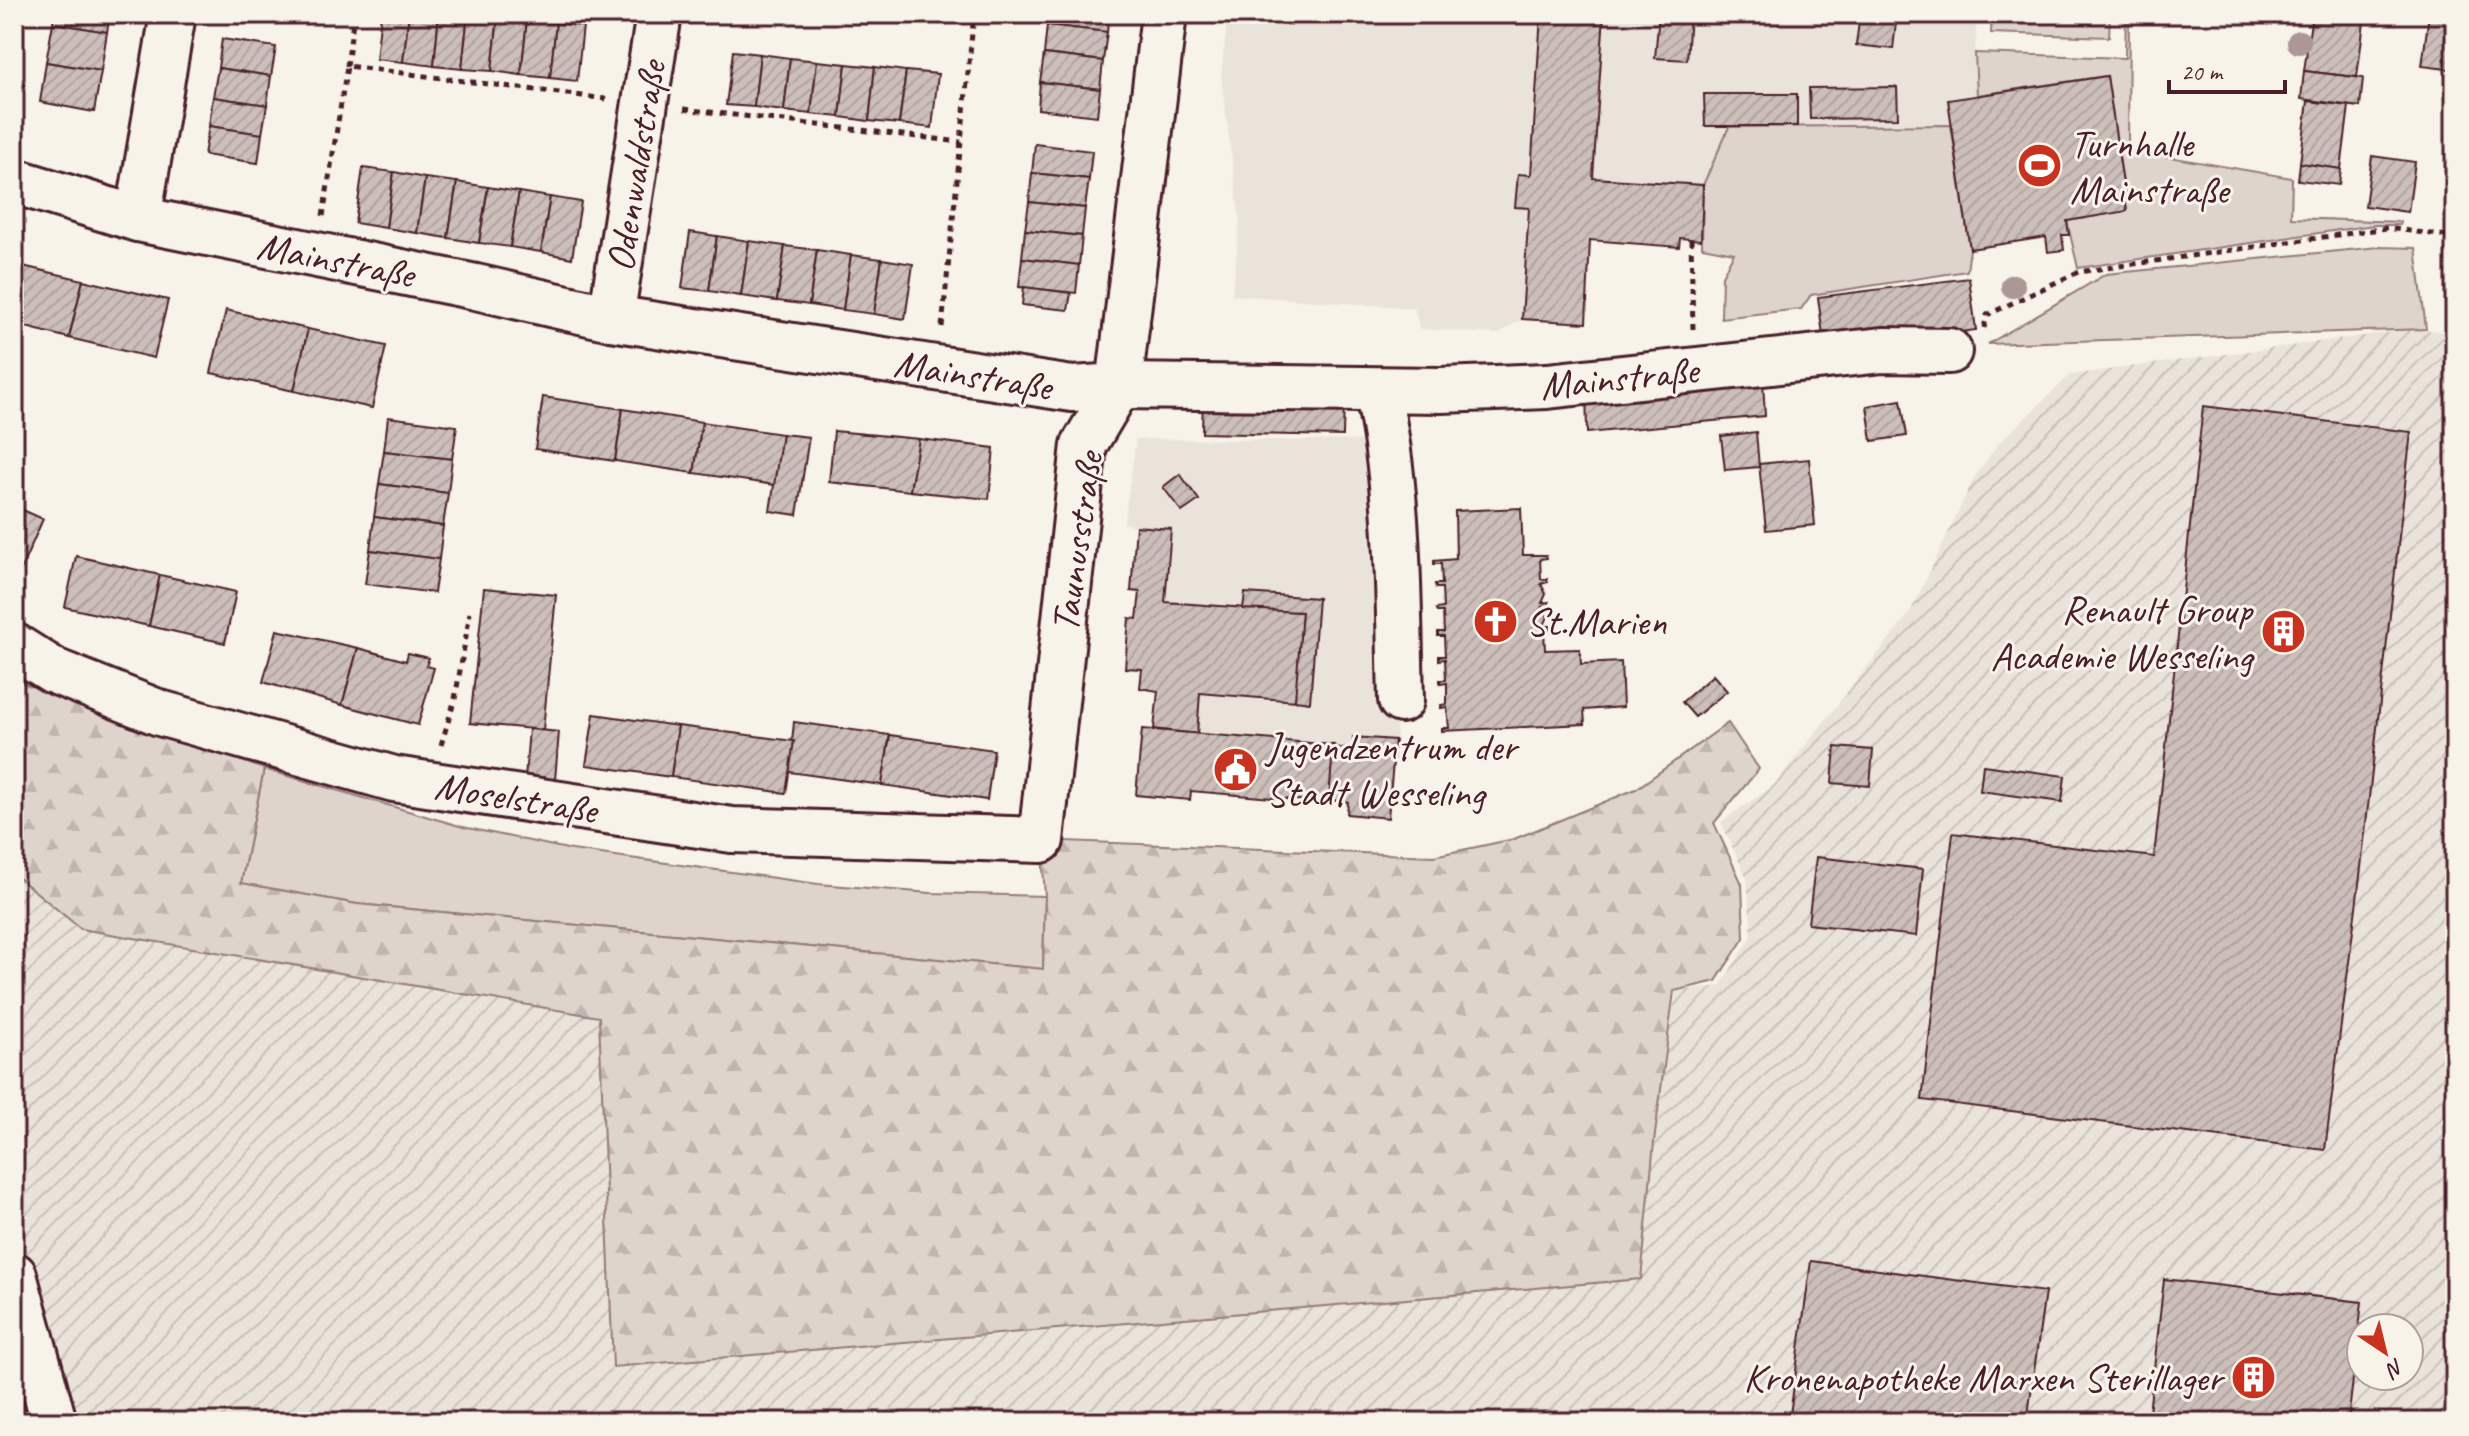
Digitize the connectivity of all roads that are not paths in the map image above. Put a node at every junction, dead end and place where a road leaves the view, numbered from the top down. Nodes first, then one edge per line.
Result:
1 (173, 14) edge
2 (659, 14) edge
3 (1164, 14) edge
4 (14, 181) edge
5 (138, 219) junction
6 (611, 318) junction
7 (1949, 351) road end
8 (1119, 386) junction
9 (1377, 390) junction
10 (14, 646) edge
11 (1401, 700) dead end
12 (1041, 840) joint
13 (14, 1275) edge
14 (54, 1422) edge

1 - 5 street
2 - 6 street, Odenwaldstraße
3 - 8 street, Taunusstraße
4 - 5 street, Mainstraße
5 - 6 street, Mainstraße
6 - 8 street, Mainstraße
7 - 9 street, Mainstraße
8 - 9 street, Mainstraße
8 - 12 street, Taunusstraße
9 - 11 street
10 - 12 street, Moselstraße
13 - 14 street

